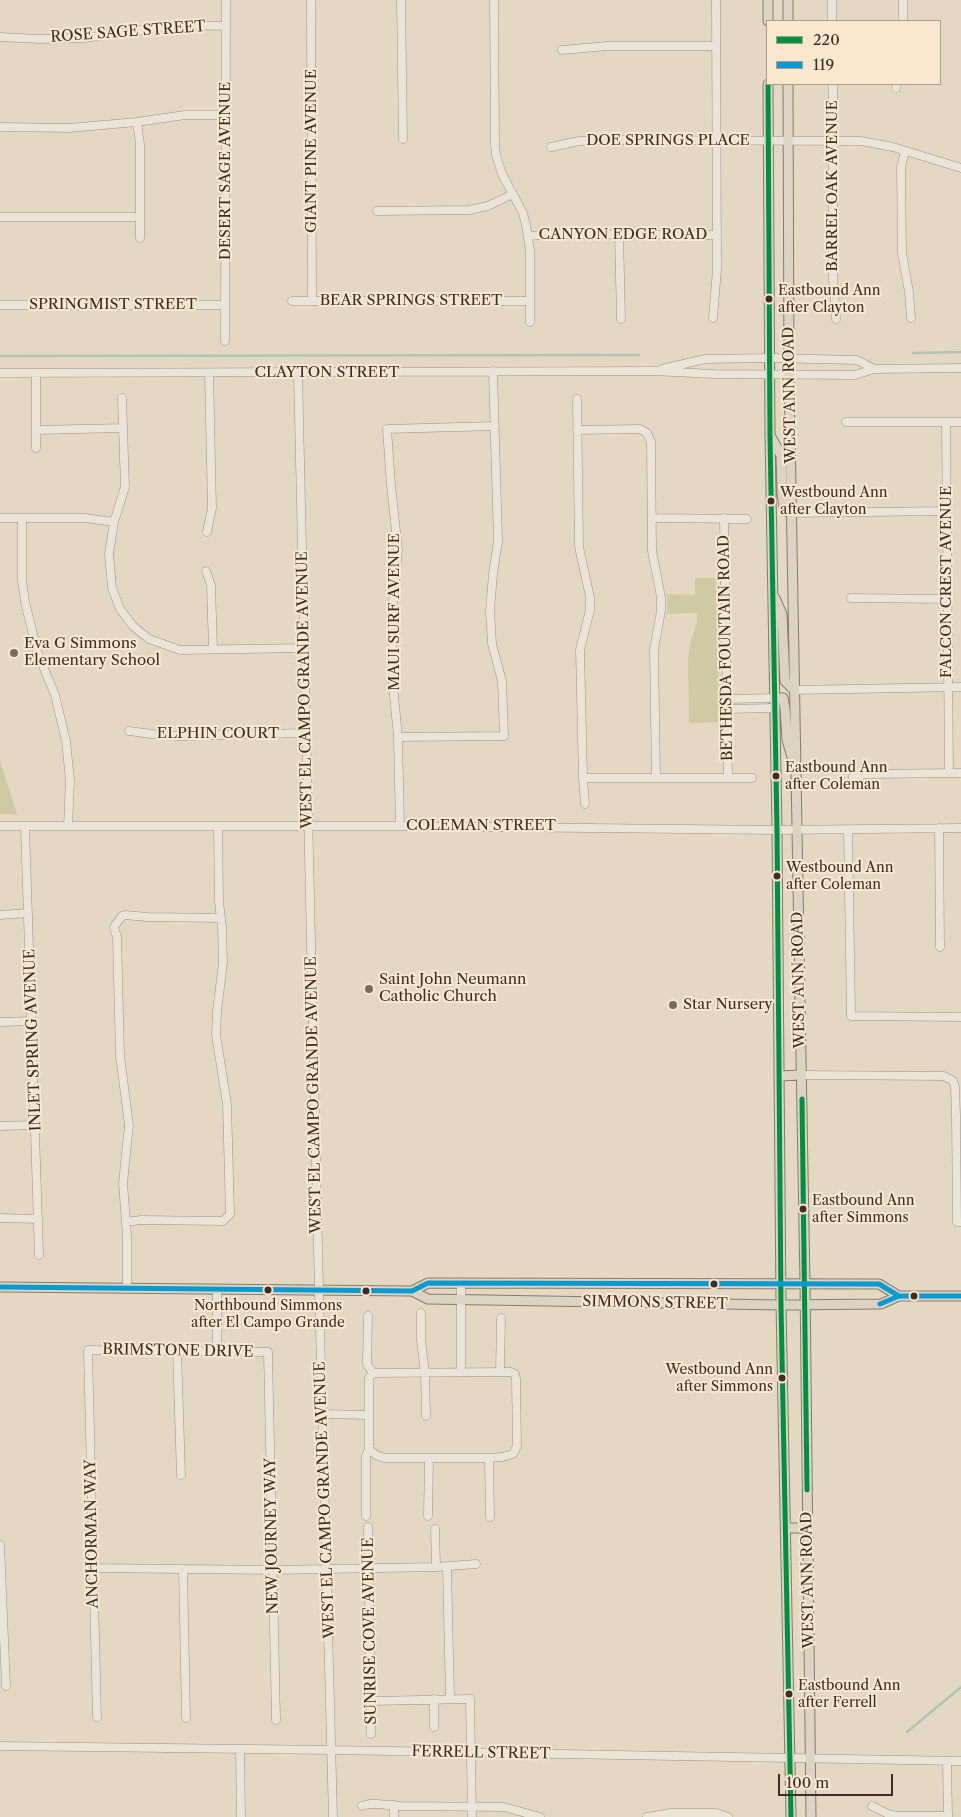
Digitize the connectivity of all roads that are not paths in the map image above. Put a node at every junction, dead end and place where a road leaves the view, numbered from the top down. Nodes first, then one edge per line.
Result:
1 (226, 0) edge
2 (311, 0) edge
3 (401, 0) edge
4 (494, 0) edge
5 (716, 0) edge
6 (768, 0) edge
7 (788, 0) edge
8 (832, 0) edge
9 (903, 0) edge
10 (768, 20) edge
11 (788, 20) edge
12 (832, 20) edge
13 (903, 20) edge
14 (226, 26) junction
15 (0, 37) edge
16 (716, 46) junction
17 (562, 50) dead end
18 (768, 85) edge
19 (788, 85) edge
20 (833, 85) edge
21 (226, 115) junction
22 (137, 122) junction
23 (0, 127) edge
24 (403, 139) dead end
25 (717, 140) junction
26 (768, 140) junction
27 (789, 140) junction
28 (833, 140) junction
29 (551, 147) dead end
30 (905, 151) junction
31 (961, 168) edge
32 (513, 194) junction
33 (377, 211) dead end
34 (0, 217) edge
35 (140, 218) junction
36 (620, 234) junction
37 (717, 235) junction
38 (528, 236) junction
39 (140, 238) dead end
40 (292, 301) dead end
41 (312, 301) junction
42 (530, 301) junction
43 (0, 305) edge
44 (225, 305) junction
45 (713, 318) dead end
46 (910, 318) dead end
47 (620, 319) dead end
48 (836, 319) dead end
49 (530, 322) dead end
50 (225, 341) dead end
51 (769, 358) junction
52 (705, 359) junction
53 (789, 359) junction
54 (874, 368) junction
55 (961, 368) edge
56 (653, 371) junction
57 (493, 372) junction
58 (0, 373) edge
59 (36, 373) junction
60 (298, 373) junction
61 (705, 373) junction
62 (209, 374) junction
63 (770, 374) junction
64 (789, 374) junction
65 (122, 398) dead end
66 (577, 399) dead end
67 (846, 422) dead end
68 (946, 422) junction
69 (961, 422) edge
70 (495, 426) junction
71 (123, 428) junction
72 (36, 430) junction
73 (577, 430) junction
74 (770, 435) junction
75 (36, 448) dead end
76 (946, 511) junction
77 (792, 513) junction
78 (0, 518) edge
79 (22, 518) junction
80 (652, 518) junction
81 (724, 518) junction
82 (747, 519) dead end
83 (114, 522) junction
84 (207, 532) dead end
85 (206, 571) dead end
86 (773, 593) junction
87 (851, 598) dead end
88 (947, 599) junction
89 (304, 648) junction
90 (213, 649) junction
91 (948, 687) junction
92 (961, 687) edge
93 (794, 690) junction
94 (774, 698) junction
95 (727, 699) junction
96 (775, 708) junction
97 (727, 709) junction
98 (129, 730) dead end
99 (306, 733) junction
100 (398, 737) junction
101 (796, 770) junction
102 (949, 773) junction
103 (961, 773) edge
104 (853, 776) dead end
105 (583, 778) junction
106 (656, 778) junction
107 (728, 778) junction
108 (752, 778) dead end
109 (585, 804) dead end
110 (0, 826) edge
111 (25, 826) junction
112 (68, 826) junction
113 (218, 826) junction
114 (309, 826) junction
115 (400, 826) junction
116 (939, 828) junction
117 (961, 828) edge
118 (848, 829) junction
119 (777, 830) junction
120 (796, 830) junction
121 (28, 913) junction
122 (0, 915) edge
123 (221, 918) junction
124 (940, 947) dead end
125 (961, 1017) edge
126 (32, 1021) junction
127 (0, 1022) edge
128 (801, 1075) junction
129 (780, 1076) junction
130 (959, 1116) edge
131 (35, 1124) junction
132 (0, 1126) edge
133 (0, 1218) edge
134 (38, 1218) junction
135 (126, 1222) junction
136 (961, 1222) edge
137 (39, 1255) dead end
138 (462, 1283) junction
139 (781, 1283) junction
140 (805, 1283) junction
141 (0, 1288) edge
142 (127, 1288) junction
143 (217, 1289) junction
144 (319, 1290) junction
145 (412, 1291) junction
146 (899, 1296) junction
147 (961, 1296) edge
148 (461, 1299) junction
149 (781, 1305) junction
150 (806, 1305) junction
151 (421, 1313) dead end
152 (368, 1316) dead end
153 (501, 1318) dead end
154 (88, 1350) joint
155 (177, 1351) junction
156 (217, 1351) junction
157 (268, 1352) joint
158 (461, 1371) junction
159 (373, 1372) junction
160 (426, 1372) junction
161 (500, 1372) junction
162 (323, 1414) junction
163 (369, 1415) junction
164 (426, 1416) dead end
165 (369, 1449) junction
166 (429, 1458) junction
167 (489, 1458) junction
168 (181, 1475) dead end
169 (366, 1516) dead end
170 (428, 1516) dead end
171 (490, 1517) dead end
172 (368, 1527) dead end
173 (435, 1528) dead end
174 (786, 1528) junction
175 (807, 1528) junction
176 (0, 1544) edge
177 (476, 1564) dead end
178 (436, 1567) junction
179 (447, 1567) junction
180 (93, 1568) junction
181 (369, 1568) junction
182 (183, 1569) junction
183 (327, 1569) junction
184 (273, 1570) junction
185 (6, 1686) dead end
186 (434, 1699) junction
187 (450, 1699) junction
188 (371, 1701) junction
189 (97, 1717) dead end
190 (186, 1718) dead end
191 (276, 1720) dead end
192 (434, 1727) dead end
193 (371, 1734) dead end
194 (0, 1746) edge
195 (240, 1750) junction
196 (332, 1750) junction
197 (471, 1753) junction
198 (790, 1758) junction
199 (810, 1758) junction
200 (947, 1760) junction
201 (961, 1761) edge
202 (394, 1805) junction
203 (362, 1806) dead end
204 (872, 1806) dead end
205 (472, 1807) junction
206 (241, 1817) edge
207 (333, 1817) edge
208 (394, 1817) edge
209 (472, 1817) edge
210 (540, 1817) edge
211 (647, 1817) edge
212 (728, 1817) edge
213 (791, 1817) edge
214 (811, 1817) edge
215 (948, 1817) edge

1 - 14 street, DESERT SAGE AVENUE
2 - 41 street, GIANT PINE AVENUE
3 - 24 street
4 - 32 street
5 - 16 street
6 - 10 main road
7 - 11 main road
8 - 12 street
9 - 13 street
14 - 15 street, ROSE SAGE STREET
14 - 21 street, DESERT SAGE AVENUE
16 - 17 street
16 - 25 street
18 - 26 main road, WEST ANN ROAD
19 - 27 main road, WEST ANN ROAD
20 - 28 street, BARREL OAK AVENUE
21 - 22 street
21 - 44 street, DESERT SAGE AVENUE
22 - 23 street
22 - 35 street
25 - 26 street, DOE SPRINGS PLACE
25 - 29 street, DOE SPRINGS PLACE
25 - 37 street
26 - 27 street, DOE SPRINGS PLACE
26 - 51 main road, WEST ANN ROAD
27 - 28 street, DOE SPRINGS PLACE
27 - 53 main road, WEST ANN ROAD
28 - 30 street, DOE SPRINGS PLACE
28 - 48 street, BARREL OAK AVENUE
30 - 31 street, DOE SPRINGS PLACE
30 - 46 street
32 - 33 street
32 - 38 street
34 - 35 street
35 - 39 street
36 - 37 street, CANYON EDGE ROAD
36 - 38 street, CANYON EDGE ROAD
36 - 47 street
37 - 45 street
38 - 42 street
40 - 41 street, BEAR SPRINGS STREET
41 - 42 street, BEAR SPRINGS STREET
42 - 49 street
43 - 44 street, SPRINGMIST STREET
44 - 50 street, DESERT SAGE AVENUE
51 - 52 street, CLAYTON STREET
51 - 53 street, CLAYTON STREET
51 - 63 main road, WEST ANN ROAD
52 - 56 street, CLAYTON STREET
52 - 61 street
53 - 54 street, CLAYTON STREET
53 - 64 main road, WEST ANN ROAD
54 - 55 street, CLAYTON STREET
54 - 64 street, CLAYTON STREET
56 - 57 street, CLAYTON STREET
56 - 61 street, CLAYTON STREET
57 - 60 street, CLAYTON STREET
57 - 70 street
58 - 59 street, CLAYTON STREET
59 - 62 street, CLAYTON STREET
59 - 72 street
60 - 62 street, CLAYTON STREET
60 - 89 street, WEST EL CAMPO GRANDE AVENUE
61 - 63 street, CLAYTON STREET
62 - 84 street
63 - 64 street, CLAYTON STREET
63 - 74 main road, WEST ANN ROAD
64 - 77 main road, WEST ANN ROAD
65 - 71 street
66 - 73 street
67 - 68 street
68 - 69 street
68 - 76 street, FALCON CREST AVENUE
70 - 100 street, MAUI SURF AVENUE
70 - 100 street
71 - 72 street
71 - 83 street
72 - 75 street
73 - 80 street
73 - 105 street
74 - 77 main road
74 - 86 main road, WEST ANN ROAD
76 - 77 street
76 - 88 street, FALCON CREST AVENUE
77 - 93 main road, WEST ANN ROAD
78 - 79 street
79 - 83 street
79 - 112 street
80 - 81 street
80 - 106 street
81 - 82 street
81 - 95 street, BETHESDA FOUNTAIN ROAD
83 - 90 street
85 - 90 street
86 - 93 main road
86 - 94 main road, WEST ANN ROAD
87 - 88 street
88 - 91 street, FALCON CREST AVENUE
89 - 90 street
89 - 99 street, WEST EL CAMPO GRANDE AVENUE
91 - 92 street
91 - 93 street
91 - 102 street, FALCON CREST AVENUE
93 - 101 main road, WEST ANN ROAD
94 - 95 street
94 - 96 main road, WEST ANN ROAD
94 - 101 main road
95 - 97 street, BETHESDA FOUNTAIN ROAD
96 - 97 street
96 - 119 main road, WEST ANN ROAD
97 - 107 street, BETHESDA FOUNTAIN ROAD
98 - 99 street, ELPHIN COURT
99 - 114 street, WEST EL CAMPO GRANDE AVENUE
100 - 115 street, MAUI SURF AVENUE
101 - 120 main road, WEST ANN ROAD
102 - 103 street
102 - 104 street
105 - 106 street
105 - 109 street
106 - 107 street
107 - 108 street
110 - 111 street, COLEMAN STREET
111 - 112 street, COLEMAN STREET
111 - 121 street, INLET SPRING AVENUE
112 - 113 street, COLEMAN STREET
113 - 114 street, COLEMAN STREET
113 - 123 street
114 - 115 street, COLEMAN STREET
114 - 144 street, WEST EL CAMPO GRANDE AVENUE
115 - 119 street, COLEMAN STREET
116 - 117 street, COLEMAN STREET
116 - 118 street, COLEMAN STREET
116 - 124 street
118 - 120 street, COLEMAN STREET
118 - 125 street
119 - 120 street, COLEMAN STREET
119 - 129 main road, WEST ANN ROAD
120 - 128 main road, WEST ANN ROAD
121 - 122 street
121 - 126 street, INLET SPRING AVENUE
123 - 135 street
123 - 135 street
126 - 127 street
126 - 131 street, INLET SPRING AVENUE
128 - 129 main road
128 - 130 street
128 - 140 main road, WEST ANN ROAD
129 - 139 main road, WEST ANN ROAD
130 - 136 street
131 - 132 street
131 - 134 street, INLET SPRING AVENUE
133 - 134 street
134 - 137 street, INLET SPRING AVENUE
135 - 142 street
138 - 139 main road, SIMMONS STREET
138 - 145 main road, SIMMONS STREET
138 - 148 street
139 - 140 main road, SIMMONS STREET
139 - 149 main road, WEST ANN ROAD
140 - 146 main road, SIMMONS STREET
140 - 150 main road, WEST ANN ROAD
141 - 142 main road, SIMMONS STREET
142 - 143 main road, SIMMONS STREET
143 - 144 main road, SIMMONS STREET
143 - 156 street
144 - 145 main road, SIMMONS STREET
144 - 162 street, WEST EL CAMPO GRANDE AVENUE
145 - 148 main road, SIMMONS STREET
146 - 147 main road, SIMMONS STREET
146 - 150 main road, SIMMONS STREET
148 - 149 main road, SIMMONS STREET
148 - 158 street
149 - 150 main road, SIMMONS STREET
149 - 174 main road, WEST ANN ROAD
150 - 175 main road, WEST ANN ROAD
151 - 160 street
152 - 159 street
153 - 161 street
154 - 155 street, BRIMSTONE DRIVE
154 - 180 street, ANCHORMAN WAY
155 - 156 street, BRIMSTONE DRIVE
155 - 168 street
156 - 157 street, BRIMSTONE DRIVE
157 - 184 street, NEW JOURNEY WAY
158 - 160 street
158 - 161 street
159 - 160 street
159 - 163 street
160 - 164 street
161 - 167 street
162 - 163 street
162 - 183 street, WEST EL CAMPO GRANDE AVENUE
163 - 165 street
165 - 166 street
165 - 169 street
166 - 167 street
166 - 170 street
167 - 171 street
172 - 181 street, SUNRISE COVE AVENUE
173 - 178 street
174 - 175 main road
174 - 198 main road, WEST ANN ROAD
175 - 199 main road, WEST ANN ROAD
176 - 185 street
177 - 179 street
178 - 179 street
178 - 181 street
179 - 187 street
180 - 182 street
180 - 189 street, ANCHORMAN WAY
181 - 183 street
181 - 188 street, SUNRISE COVE AVENUE
182 - 184 street
182 - 190 street
183 - 184 street
183 - 196 street, WEST EL CAMPO GRANDE AVENUE
184 - 191 street, NEW JOURNEY WAY
186 - 187 street
186 - 188 street
186 - 192 street
187 - 197 street
188 - 193 street, SUNRISE COVE AVENUE
194 - 195 street, FERRELL STREET
195 - 196 street, FERRELL STREET
195 - 206 street
196 - 197 street, FERRELL STREET
196 - 207 street, WEST EL CAMPO GRANDE AVENUE
197 - 198 street, FERRELL STREET
197 - 205 street
198 - 199 street, FERRELL STREET
198 - 213 main road, WEST ANN ROAD
199 - 200 street, FERRELL STREET
199 - 214 main road, WEST ANN ROAD
200 - 201 street, FERRELL STREET
200 - 215 street
202 - 203 street
202 - 205 street
202 - 208 street
204 - 215 street
205 - 209 street
205 - 210 street
211 - 212 street

